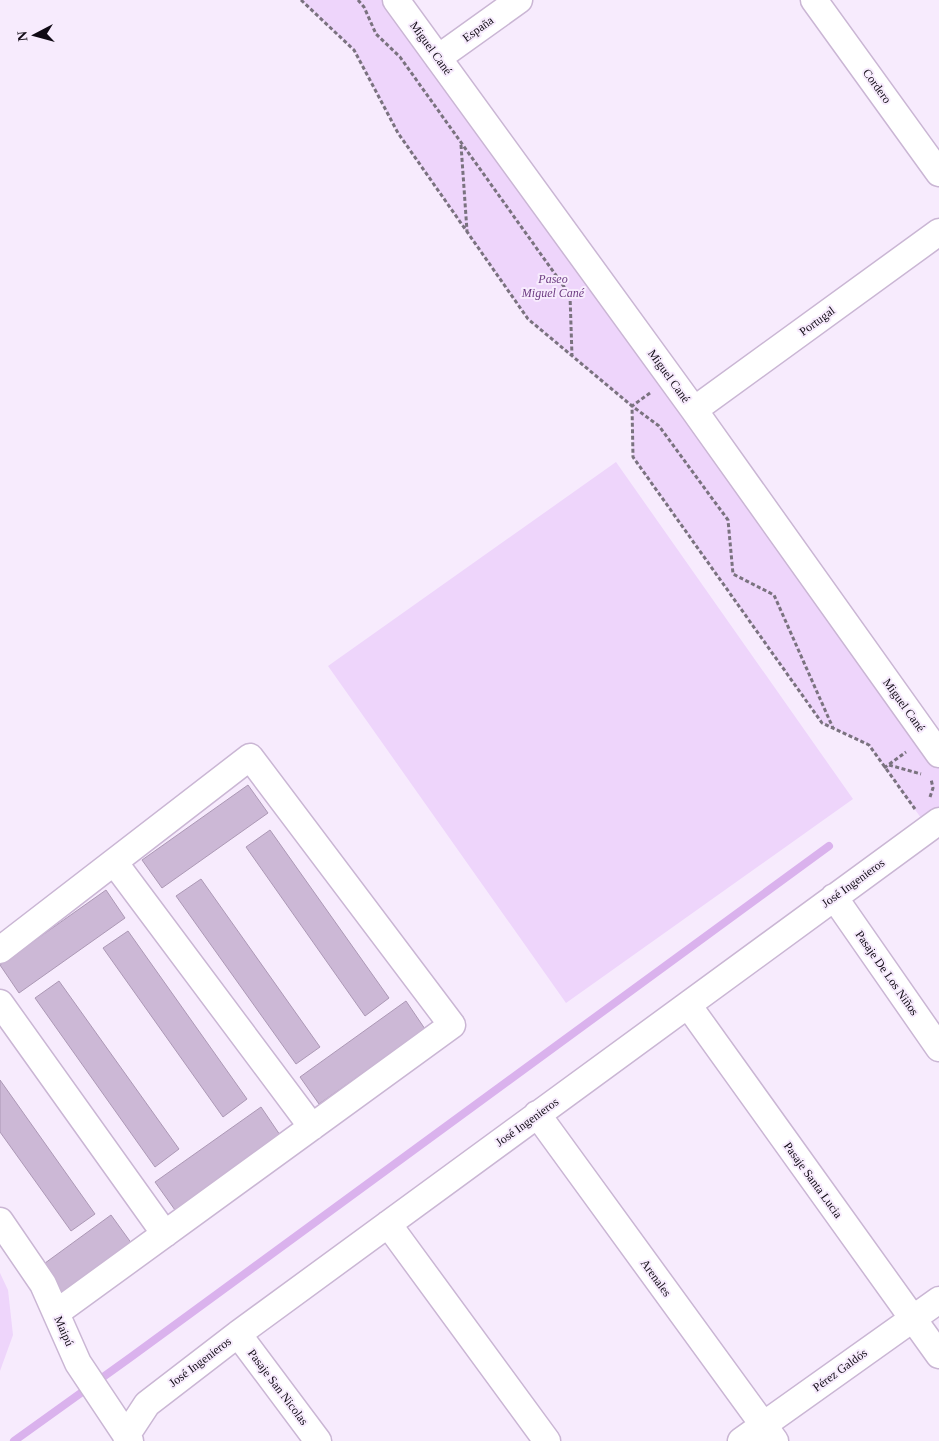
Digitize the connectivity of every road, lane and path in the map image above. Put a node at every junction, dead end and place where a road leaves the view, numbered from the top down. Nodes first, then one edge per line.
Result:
1 (301, 0) edge
2 (358, 0) edge
3 (396, 0) edge
4 (519, 0) edge
5 (814, 0) edge
6 (438, 58) junction
7 (461, 143) junction
8 (939, 173) edge
9 (467, 232) junction
10 (939, 232) edge
11 (572, 356) junction
12 (671, 378) junction
13 (632, 406) junction
14 (694, 410) junction
15 (833, 729) junction
16 (939, 754) edge
17 (889, 764) dead end
18 (929, 822) edge
19 (114, 862) junction
20 (834, 897) junction
21 (0, 950) edge
22 (0, 1003) edge
23 (688, 1004) junction
24 (939, 1048) edge
25 (538, 1114) junction
26 (312, 1127) junction
27 (0, 1221) edge
28 (388, 1224) junction
29 (164, 1234) junction
30 (939, 1300) edge
31 (56, 1313) junction
32 (913, 1318) junction
33 (238, 1334) junction
34 (939, 1355) edge
35 (769, 1433) edge
36 (128, 1438) edge
37 (318, 1441) edge
38 (547, 1441) edge
39 (741, 1441) edge

1 - 9 path
2 - 7 path
3 - 6 street, Miguel Cané
4 - 6 street, España
5 - 8 street, Cordero
6 - 12 street, Miguel Cané
7 - 9 path
7 - 11 path
9 - 11 path
10 - 14 street, Portugal
11 - 13 path
12 - 13 path
12 - 14 street, Miguel Cané
13 - 15 path
13 - 15 path
14 - 16 street, Miguel Cané
15 - 18 path
17 - 18 path
18 - 20 street, José Ingenieros
19 - 21 street
19 - 26 street
19 - 26 street
20 - 23 street, José Ingenieros
20 - 24 street, Pasaje De Los Niños
22 - 29 street
23 - 25 street, José Ingenieros
23 - 32 street, Pasaje Santa Lucia
25 - 28 street, José Ingenieros
25 - 35 street, Arenales
26 - 29 street
27 - 31 street, Maipú
28 - 33 street, José Ingenieros
28 - 38 street
29 - 31 street
30 - 32 street, Pérez Galdós
31 - 36 street, Maipú
32 - 34 street, Pasaje Santa Lucia
32 - 35 street, Pérez Galdós
33 - 36 street, José Ingenieros
33 - 37 street, Pasaje San Nicolas
35 - 39 street, Pérez Galdós

